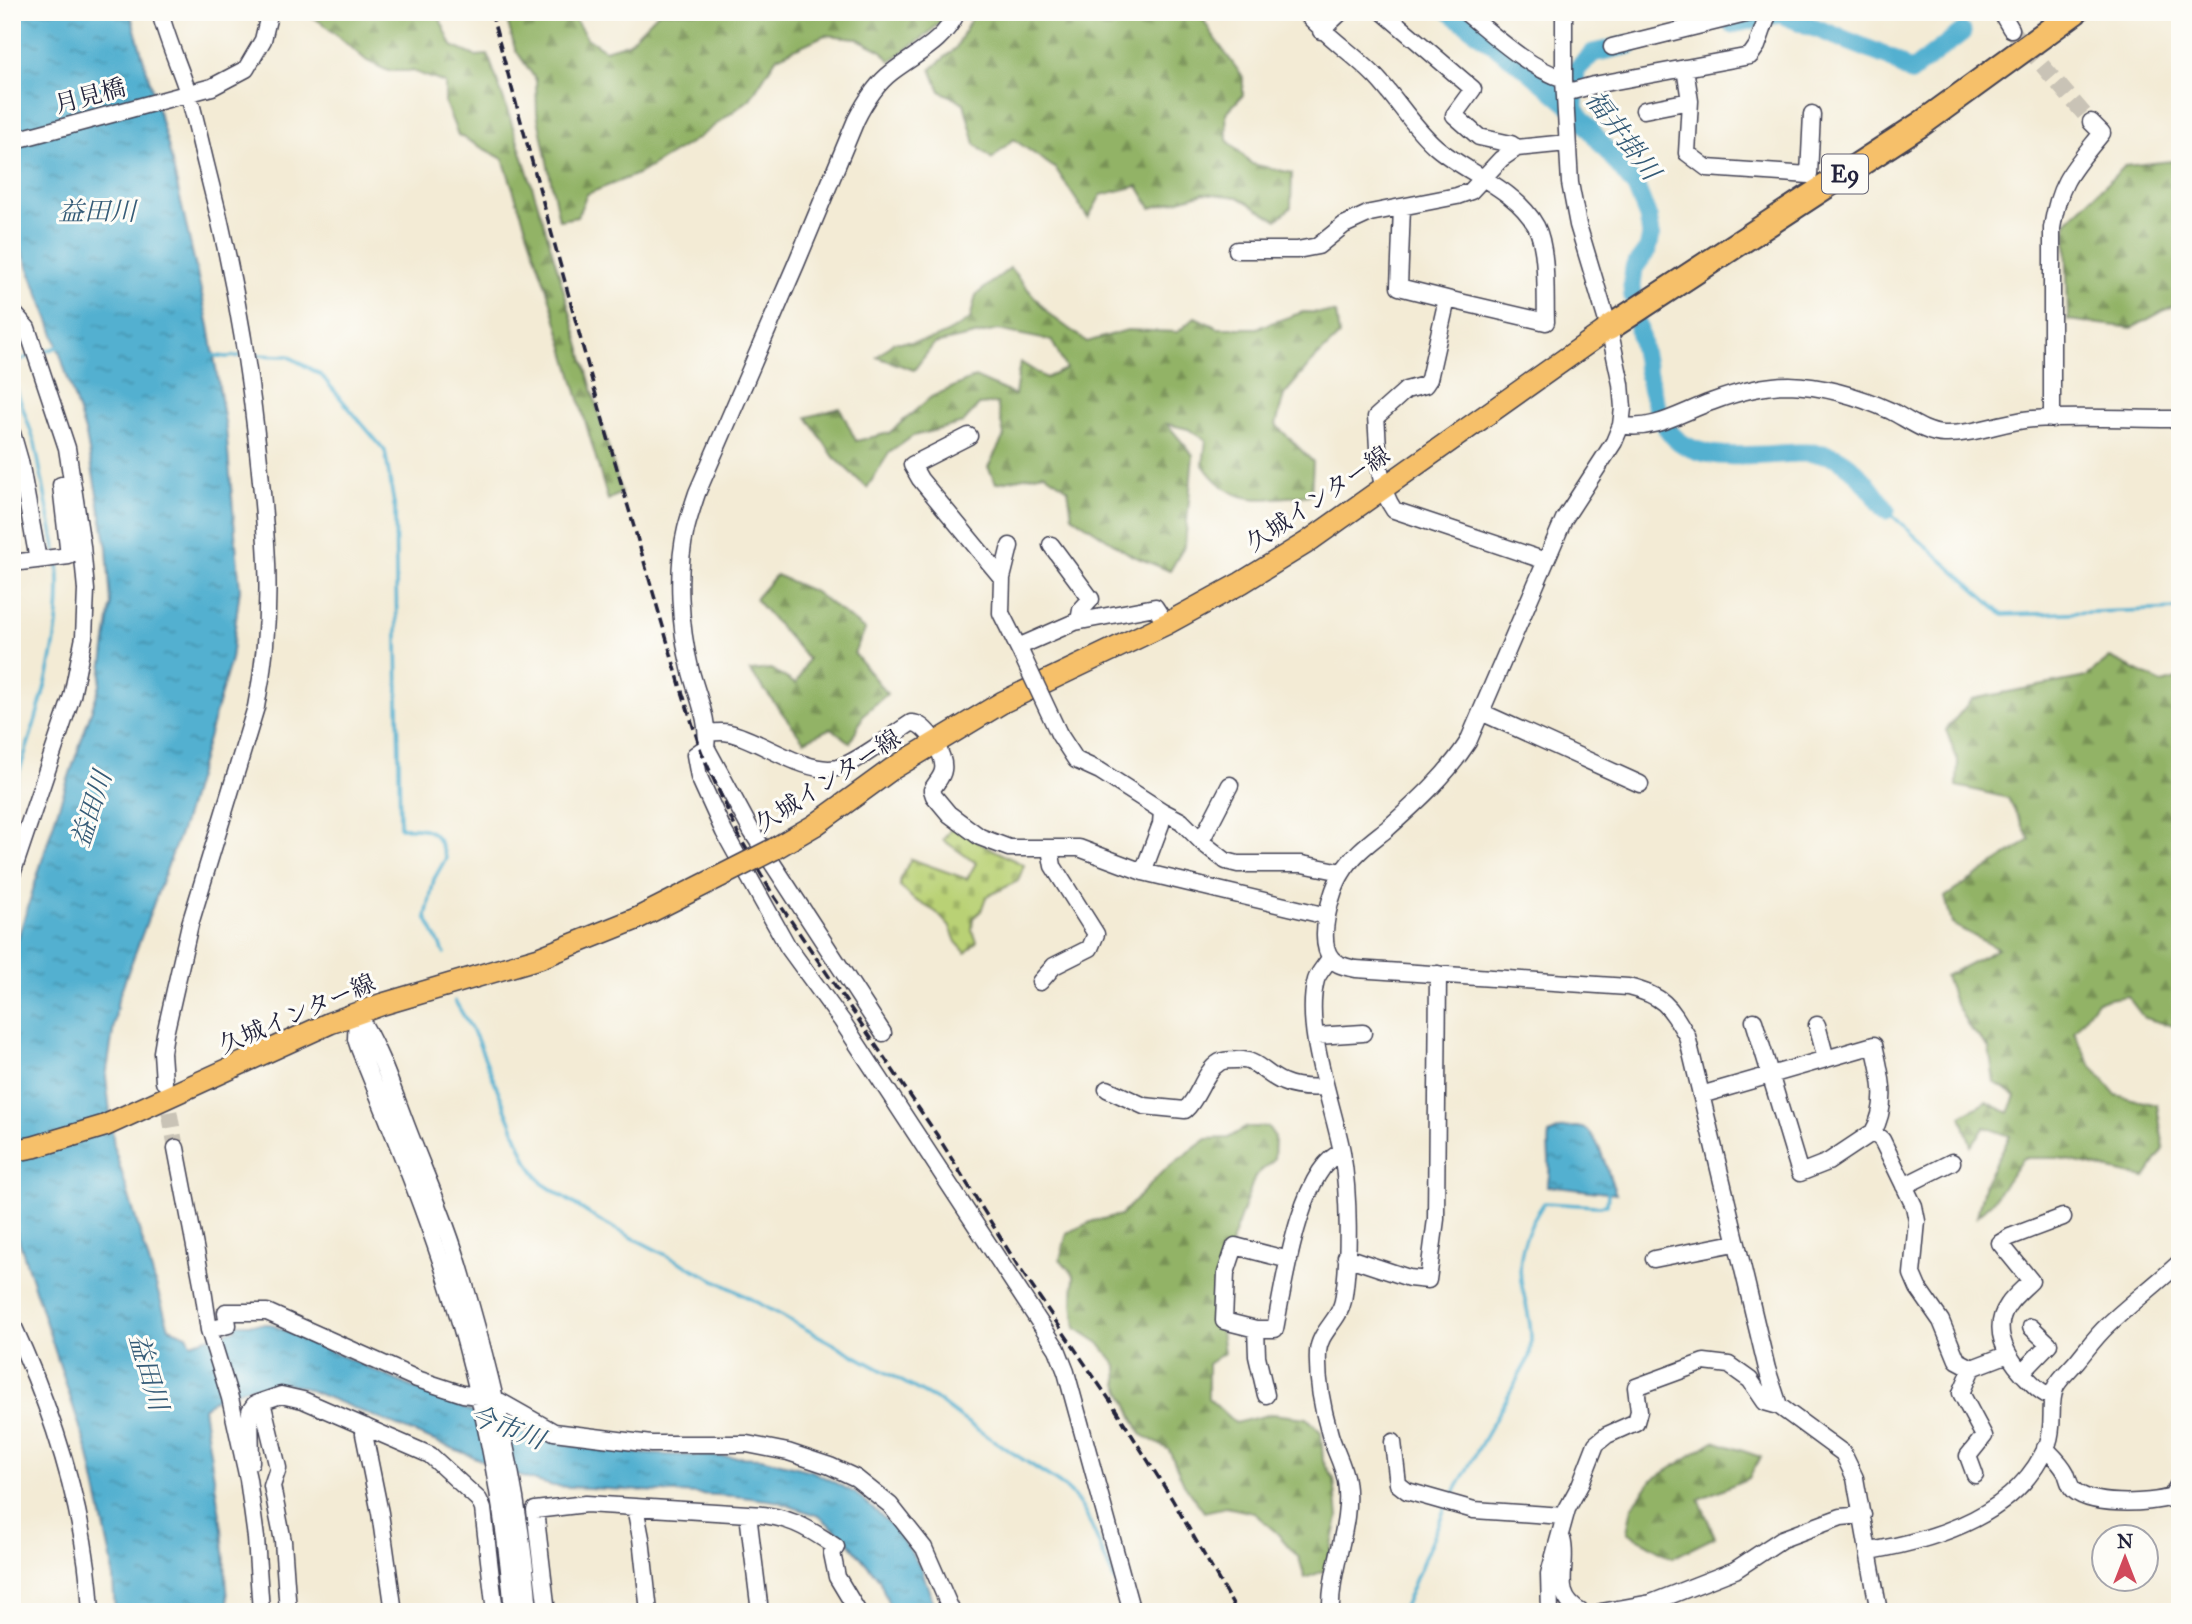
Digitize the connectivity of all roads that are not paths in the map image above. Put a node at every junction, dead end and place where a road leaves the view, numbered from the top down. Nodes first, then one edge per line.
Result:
1 (160, 12) edge
2 (267, 12) edge
3 (957, 12) edge
4 (1305, 12) edge
5 (1341, 12) edge
6 (1383, 12) edge
7 (1465, 12) edge
8 (1563, 12) edge
9 (1754, 12) edge
10 (1769, 12) edge
11 (2001, 12) edge
12 (2075, 12) edge
13 (2011, 29) tunnel mouth
14 (1321, 31) junction
15 (1612, 47) dead end
16 (1685, 68) junction
17 (1564, 86) junction
18 (184, 94) junction
19 (1690, 101) junction
20 (1644, 110) dead end
21 (1812, 114) dead end
22 (2091, 122) tunnel mouth
23 (12, 141) edge
24 (1567, 143) junction
25 (1517, 148) junction
26 (1484, 176) junction
27 (1402, 207) junction
28 (1237, 250) dead end
29 (1447, 299) junction
30 (13, 312) edge
31 (1609, 328) junction
32 (2052, 419) junction
33 (2180, 423) edge
34 (1621, 425) junction
35 (12, 433) edge
36 (970, 436) dead end
37 (72, 483) junction
38 (1384, 487) junction
39 (1051, 545) dead end
40 (1010, 546) dead end
41 (38, 560) junction
42 (1546, 561) junction
43 (12, 563) edge
44 (1002, 578) junction
45 (1079, 621) junction
46 (1166, 624) junction
47 (1020, 651) junction
48 (1481, 712) junction
49 (707, 740) junction
50 (934, 742) junction
51 (1640, 784) dead end
52 (1230, 786) dead end
53 (1162, 811) junction
54 (1201, 841) junction
55 (1050, 849) junction
56 (1143, 872) junction
57 (1342, 872) junction
58 (12, 874) edge
59 (1327, 916) junction
60 (1330, 958) junction
61 (1438, 974) junction
62 (1040, 982) dead end
63 (357, 1014) junction
64 (1754, 1021) dead end
65 (1817, 1026) dead end
66 (883, 1033) dead end
67 (1363, 1033) dead end
68 (1317, 1036) junction
69 (1826, 1059) junction
70 (1770, 1076) junction
71 (164, 1082) tunnel mouth
72 (1325, 1087) junction
73 (1107, 1089) dead end
74 (1701, 1095) junction
75 (1873, 1132) junction
76 (176, 1148) tunnel mouth
77 (12, 1151) edge
78 (1342, 1152) junction
79 (1952, 1163) dead end
80 (1904, 1186) junction
81 (2063, 1217) dead end
82 (1735, 1243) junction
83 (1346, 1257) junction
84 (1289, 1259) junction
85 (1654, 1259) dead end
86 (2180, 1262) edge
87 (12, 1323) edge
88 (2031, 1327) dead end
89 (1256, 1329) junction
90 (209, 1330) junction
91 (2007, 1355) junction
92 (1972, 1368) junction
93 (2022, 1372) junction
94 (1266, 1395) dead end
95 (2052, 1397) junction
96 (487, 1401) junction
97 (262, 1402) junction
98 (1779, 1406) junction
99 (366, 1427) junction
100 (1393, 1442) dead end
101 (2045, 1448) junction
102 (1975, 1475) dead end
103 (248, 1479) junction
104 (2180, 1482) edge
105 (504, 1484) junction
106 (2176, 1502) edge
107 (635, 1507) junction
108 (748, 1514) junction
109 (1863, 1515) junction
110 (1564, 1516) junction
111 (1558, 1534) junction
112 (1870, 1552) junction
113 (91, 1612) edge
114 (261, 1612) edge
115 (288, 1612) edge
116 (394, 1612) edge
117 (495, 1612) edge
118 (513, 1612) edge
119 (529, 1612) edge
120 (547, 1612) edge
121 (649, 1612) edge
122 (760, 1612) edge
123 (858, 1612) edge
124 (952, 1612) edge
125 (1132, 1612) edge
126 (1331, 1612) edge
127 (1550, 1612) edge
128 (1581, 1612) edge
129 (1601, 1612) edge
130 (1879, 1612) edge

1 - 18 street
2 - 18 street, 月見橋
3 - 49 street
4 - 14 street
5 - 14 street
6 - 25 street
7 - 17 street
8 - 17 street
9 - 15 street
10 - 16 street
11 - 13 street
12 - 31 highway, E9
14 - 26 street
16 - 17 street
16 - 19 street
17 - 24 street
18 - 23 street, 月見橋
18 - 71 street
19 - 20 street
19 - 21 street
22 - 32 street
24 - 25 street
24 - 31 street
25 - 26 street
26 - 27 street
26 - 29 street
27 - 28 street
27 - 29 street
29 - 38 street
30 - 37 street
31 - 34 street
31 - 38 main road, 久城インター線
32 - 33 street
32 - 34 street
34 - 42 street
35 - 41 street
36 - 44 street
37 - 41 street
37 - 58 street
38 - 42 street
38 - 46 main road, 久城インター線
39 - 45 street
40 - 44 street
41 - 43 street
42 - 48 street
44 - 47 street
45 - 46 street
45 - 47 street
46 - 50 main road, 久城インター線
47 - 53 street, bridge
48 - 51 street
48 - 57 street
49 - 50 street
49 - 66 street
49 - 125 street
50 - 55 street
50 - 63 main road, 久城インター線, bridge
52 - 54 street
53 - 54 street
53 - 56 street
54 - 57 street
55 - 56 street
55 - 62 street
56 - 59 street
57 - 59 street
59 - 60 street
60 - 61 street
60 - 68 street
61 - 74 street
61 - 83 street
63 - 77 main road, 久城インター線
63 - 96 street
64 - 70 street
65 - 69 street
67 - 68 street
68 - 72 street
69 - 70 street
69 - 75 street
70 - 74 street
70 - 75 street
72 - 73 street
72 - 78 street
74 - 82 street
75 - 80 street
76 - 90 street
78 - 83 street
78 - 84 street
79 - 80 street
80 - 92 street
81 - 91 street
82 - 85 street
82 - 98 street
83 - 126 street
84 - 89 street
84 - 89 street
86 - 95 street
87 - 113 street
88 - 93 street
89 - 94 street
90 - 96 street
90 - 103 street
91 - 92 street
91 - 93 street
92 - 102 street
93 - 95 street
95 - 101 street
96 - 105 street
96 - 124 street
97 - 99 street
97 - 103 street
97 - 115 street
98 - 109 street
98 - 110 street
99 - 116 street
99 - 117 street
100 - 110 street
101 - 106 street
101 - 112 street
103 - 114 street
104 - 106 street
105 - 118 street
105 - 119 street
107 - 108 street
107 - 120 street
107 - 121 street
108 - 122 street
108 - 123 street
109 - 112 street
109 - 129 street
110 - 111 street
111 - 127 street
111 - 128 street
112 - 130 street

